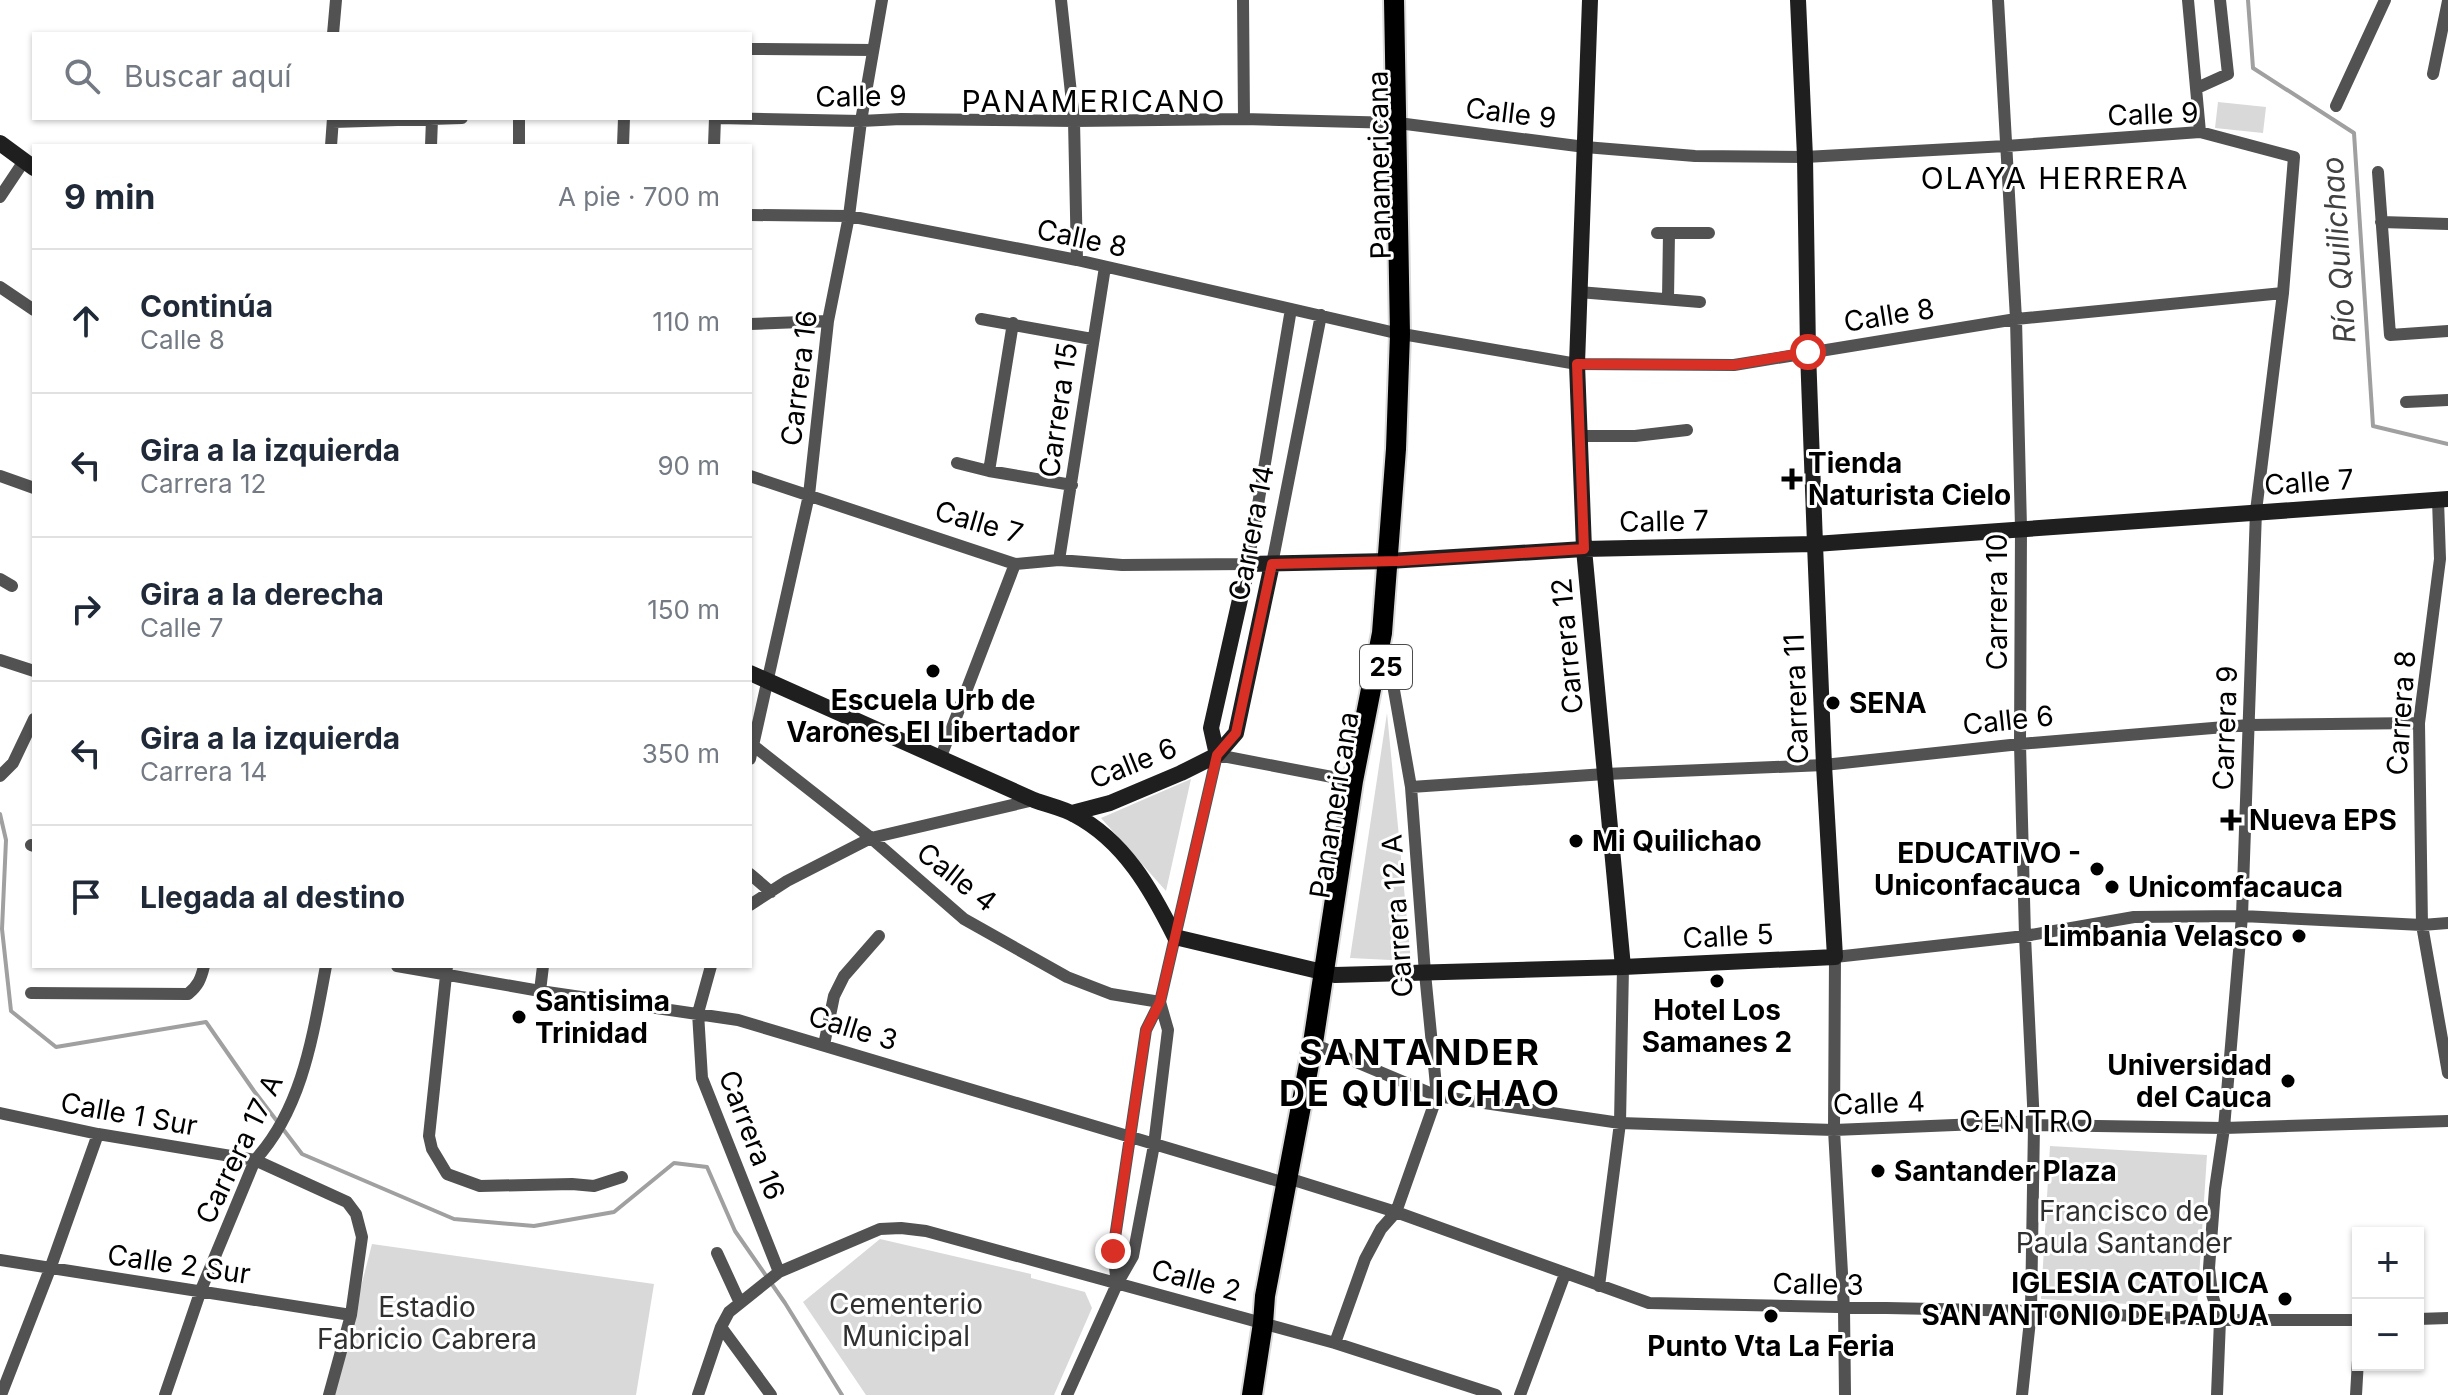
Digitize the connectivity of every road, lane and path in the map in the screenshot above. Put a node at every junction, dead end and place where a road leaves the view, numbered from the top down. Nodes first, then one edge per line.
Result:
1 (336, 0) edge
2 (882, 0) edge
3 (1061, 0) edge
4 (1243, 0) edge
5 (1394, 0) edge
6 (1404, 0) edge
7 (1590, 0) edge
8 (1798, 0) edge
9 (1998, 0) edge
10 (2188, 0) edge
11 (2220, 0) edge
12 (2385, 0) edge
13 (2448, 1) edge
14 (333, 32) edge
15 (752, 49) edge
16 (873, 50) junction
17 (2433, 74) dead end
18 (2197, 88) junction
19 (2336, 106) dead end
20 (752, 119) edge
21 (1244, 119) junction
22 (333, 120) edge
23 (432, 120) edge
24 (519, 120) edge
25 (624, 120) edge
26 (716, 120) edge
27 (861, 121) junction
28 (1074, 121) junction
29 (1403, 124) junction
30 (2200, 132) junction
31 (0, 143) edge
32 (331, 144) edge
33 (431, 144) edge
34 (519, 144) edge
35 (623, 144) edge
36 (714, 144) edge
37 (2006, 146) junction
38 (1585, 147) junction
39 (1805, 157) junction
40 (2294, 157) joint
41 (29, 165) edge
42 (2378, 172) dead end
43 (0, 197) edge
44 (752, 215) edge
45 (849, 216) junction
46 (2381, 222) junction
47 (2448, 224) edge
48 (1709, 233) dead end
49 (1077, 260) junction
50 (1105, 267) junction
51 (0, 287) edge
52 (1579, 292) junction
53 (2283, 293) junction
54 (1668, 299) junction
55 (1700, 302) dead end
56 (32, 309) edge
57 (1291, 309) junction
58 (1321, 315) junction
59 (981, 319) dead end
60 (2016, 319) junction
61 (828, 321) junction
62 (1013, 323) junction
63 (752, 324) edge
64 (2448, 331) edge
65 (1404, 335) junction
66 (1092, 339) junction
67 (1808, 352) junction
68 (1577, 364) junction
69 (2448, 400) edge
70 (2406, 402) dead end
71 (1687, 430) dead end
72 (1579, 436) junction
73 (957, 463) dead end
74 (989, 471) junction
75 (0, 476) edge
76 (752, 477) edge
77 (1072, 485) junction
78 (32, 487) edge
79 (809, 495) junction
80 (2443, 499) edge
81 (2256, 511) junction
82 (2021, 528) junction
83 (1815, 544) junction
84 (1584, 549) junction
85 (1059, 560) junction
86 (1394, 561) junction
87 (1015, 564) junction
88 (1248, 564) junction
89 (1272, 564) junction
90 (0, 579) edge
91 (12, 586) dead end
92 (1388, 656) junction
93 (0, 660) edge
94 (32, 670) edge
95 (752, 674) edge
96 (768, 682) junction
97 (32, 723) edge
98 (2419, 723) junction
99 (2249, 725) junction
100 (752, 739) edge
101 (752, 744) edge
102 (2020, 744) junction
103 (1217, 755) junction
104 (940, 759) junction
105 (1824, 765) junction
106 (1605, 774) junction
107 (0, 776) edge
108 (1353, 781) junction
109 (1411, 787) junction
110 (1034, 800) junction
111 (1072, 813) junction
112 (871, 838) junction
113 (752, 876) edge
114 (771, 892) junction
115 (752, 904) edge
116 (2242, 916) junction
117 (2448, 923) edge
118 (2427, 925) junction
119 (879, 936) dead end
120 (2025, 936) junction
121 (1175, 937) junction
122 (1835, 957) junction
123 (1623, 967) junction
124 (204, 968) edge
125 (326, 968) edge
126 (417, 968) edge
127 (543, 968) edge
128 (710, 968) edge
129 (447, 971) edge
130 (1425, 973) junction
131 (1330, 974) junction
132 (540, 991) junction
133 (31, 993) dead end
134 (1160, 1002) junction
135 (698, 1013) junction
136 (824, 1045) junction
137 (1323, 1048) junction
138 (2448, 1073) edge
139 (1437, 1096) junction
140 (0, 1113) edge
141 (2448, 1121) edge
142 (1620, 1123) junction
143 (2034, 1125) junction
144 (2224, 1128) junction
145 (1834, 1130) junction
146 (98, 1134) junction
147 (1132, 1138) junction
148 (1154, 1145) junction
149 (259, 1156) junction
150 (622, 1177) dead end
151 (1291, 1182) junction
152 (1396, 1212) junction
153 (717, 1253) dead end
154 (0, 1260) edge
155 (50, 1269) junction
156 (776, 1274) junction
157 (1565, 1274) junction
158 (1117, 1284) junction
159 (1599, 1286) junction
160 (201, 1290) junction
161 (740, 1303) junction
162 (1844, 1309) junction
163 (2031, 1311) junction
164 (351, 1315) junction
165 (2448, 1318) edge
166 (2424, 1319) edge
167 (2220, 1320) junction
168 (2352, 1320) edge
169 (1263, 1323) junction
170 (721, 1327) junction
171 (1335, 1343) junction
172 (2357, 1371) edge
173 (1, 1395) edge
174 (165, 1395) edge
175 (329, 1395) edge
176 (698, 1395) edge
177 (771, 1395) edge
178 (1067, 1395) edge
179 (1252, 1395) edge
180 (1496, 1395) edge
181 (1520, 1395) edge
182 (1845, 1395) edge
183 (2022, 1395) edge
184 (2217, 1395) edge
185 (2356, 1395) edge

1 - 14 street
2 - 16 street, Carrera 16
3 - 28 street
4 - 21 street
5 - 29 main road, Panamericana / 25
6 - 29 main road, Panamericana / 25
7 - 38 street, Carrera 12
8 - 39 street, Carrera 11
9 - 37 street, Carrera 10
10 - 18 street
11 - 18 street
12 - 19 street
13 - 17 street
15 - 16 street
16 - 27 street, Carrera 16
18 - 30 street
20 - 27 street, Calle 9
21 - 28 street, Calle 9
21 - 29 street, Calle 9
22 - 32 street
23 - 33 street
24 - 34 street
25 - 35 street
26 - 36 street
27 - 28 street, Calle 9
27 - 45 street, Carrera 16
28 - 49 street
29 - 38 street, Calle 9
29 - 65 main road, Panamericana / 25
30 - 37 street, Calle 9
30 - 40 street, Calle 9
31 - 41 street
37 - 39 street, Calle 9
37 - 60 street, Carrera 10
38 - 39 street, Calle 9
38 - 52 street, Carrera 12
39 - 67 street, Carrera 11
40 - 53 street, Carrera 9
41 - 43 street
42 - 46 street
44 - 45 street, Calle 8
45 - 49 street, Calle 8
45 - 61 street, Carrera 16
46 - 47 street
46 - 64 street
48 - 54 street
49 - 50 street, Calle 8
50 - 57 street, Calle 8
50 - 66 street, Carrera 15
51 - 56 street
52 - 54 street
52 - 68 street, Carrera 12
53 - 60 street, Calle 8
53 - 81 street, Carrera 9
54 - 55 street
57 - 58 street, Calle 8
57 - 88 street, Carrera 14
58 - 65 street, Calle 8
58 - 89 street, Carrera 14
59 - 62 street
60 - 67 street, Calle 8
60 - 82 street, Carrera 10
61 - 63 street
61 - 79 street, Carrera 16
62 - 66 street
62 - 74 street
65 - 68 street, Calle 8
65 - 86 main road, Panamericana / 25
66 - 77 street, Carrera 15
67 - 68 street, Calle 8
67 - 83 street, Carrera 11
68 - 72 street, Carrera 12
69 - 70 street
71 - 72 street
72 - 84 street, Carrera 12
73 - 74 street
74 - 77 street
75 - 78 street
76 - 79 street, Calle 7
77 - 85 street, Carrera 15
79 - 87 street, Calle 7
79 - 96 street, Carrera 16
80 - 81 street, Calle 7
80 - 98 street, Carrera 8
81 - 82 street, Calle 7
81 - 99 street, Carrera 9
82 - 83 street, Calle 7
82 - 102 street, Carrera 10
83 - 84 street, Calle 7
83 - 105 street, Carrera 11
84 - 86 street, Calle 7
84 - 106 street, Carrera 12
85 - 87 street, Calle 7
85 - 88 street, Calle 7
86 - 89 street, Calle 7
86 - 92 main road, Panamericana / 25
86 - 108 main road, Panamericana / 25
87 - 104 street
88 - 89 street, Calle 7
88 - 103 street, Carrera 14
89 - 103 street, Carrera 14
90 - 91 street
92 - 109 street, Carrera 12 A
92 - 131 main road, Panamericana / 25
93 - 94 street
95 - 96 street
96 - 100 street, Carrera 16
96 - 104 street
97 - 107 street
98 - 99 street, Calle 6
98 - 118 street, Carrera 8
99 - 102 street, Calle 6
99 - 116 street, Carrera 9
101 - 112 street, Calle 4
102 - 105 street, Calle 6
102 - 120 street, Carrera 10
103 - 108 street, Calle 6
103 - 111 street, Calle 6
103 - 121 street, Carrera 14
104 - 110 street
105 - 106 street, Calle 6
105 - 122 street, Carrera 11
106 - 109 street, Calle 6
106 - 123 street, Carrera 12
108 - 131 main road, Panamericana / 25
109 - 130 street, Carrera 12 A
110 - 111 street
110 - 112 street
111 - 121 street
112 - 114 street
112 - 134 street, Calle 4
113 - 114 street
114 - 115 street
116 - 118 street, Calle 5
116 - 120 street, Calle 5
116 - 144 street, Carrera 9
117 - 118 street, Calle 5
118 - 138 street, Carrera 8
119 - 136 street
120 - 122 street, Calle 5
120 - 143 street, Carrera 10
121 - 131 street, Calle 5
121 - 134 street, Carrera 14
122 - 123 street, Calle 5
122 - 145 street, Carrera 11
123 - 130 street, Calle 5
123 - 142 street, Carrera 12
124 - 133 street
125 - 149 street, Carrera 17 A
126 - 129 street, Calle 3
127 - 132 street
128 - 135 street, Carrera 16
129 - 132 street, Calle 3
129 - 150 street
130 - 131 street, Calle 5
130 - 139 street, Carrera 12 A
131 - 137 main road, Panamericana / 25
131 - 151 main road, Panamericana / 25
132 - 135 street, Calle 3
134 - 147 street, Carrera 14
134 - 148 street, Carrera 14
135 - 136 street, Calle 3
135 - 156 street, Carrera 16
136 - 147 street, Calle 3
137 - 139 street, Calle 4
137 - 151 main road, Panamericana / 25
139 - 142 street, Calle 4
139 - 152 street, Carrera 12 A
140 - 146 street, Calle 1 Sur
141 - 144 street, Calle 4
142 - 145 street, Calle 4
142 - 159 street, Carrera 12
143 - 144 street, Calle 4
143 - 145 street, Calle 4
143 - 163 street, Carrera 10
144 - 167 street, Carrera 9
145 - 162 street, Carrera 11
146 - 149 street, Calle 1 Sur
146 - 155 street
147 - 148 street, Calle 3
147 - 158 street, Carrera 14
148 - 151 street, Calle 3
148 - 158 street, Carrera 14
149 - 160 street, Carrera 17 A
149 - 164 street, Calle 1 Sur
151 - 152 street, Calle 3
151 - 169 main road, Panamericana / 25
152 - 157 street, Calle 3
152 - 171 street, Carrera 12 A
153 - 161 street
154 - 155 street, Calle 2 Sur
155 - 160 street, Calle 2 Sur
155 - 173 street
156 - 158 street, Calle 2
156 - 161 street
157 - 159 street, Calle 3
157 - 181 street
158 - 169 street, Calle 2
158 - 178 street, Carrera 14
159 - 162 street, Calle 3
160 - 164 street, Calle 2 Sur
160 - 174 street, Carrera 17 A
161 - 170 street
162 - 163 street, Calle 3
162 - 182 street, Carrera 11
163 - 167 street, Calle 3
163 - 183 street, Carrera 10
164 - 175 street
165 - 166 street
167 - 168 street, Calle 3
167 - 184 street, Carrera 9
169 - 171 street, Calle 2
169 - 179 main road, Panamericana / 25
170 - 176 street
170 - 177 street
171 - 180 street, Calle 2
172 - 185 street

